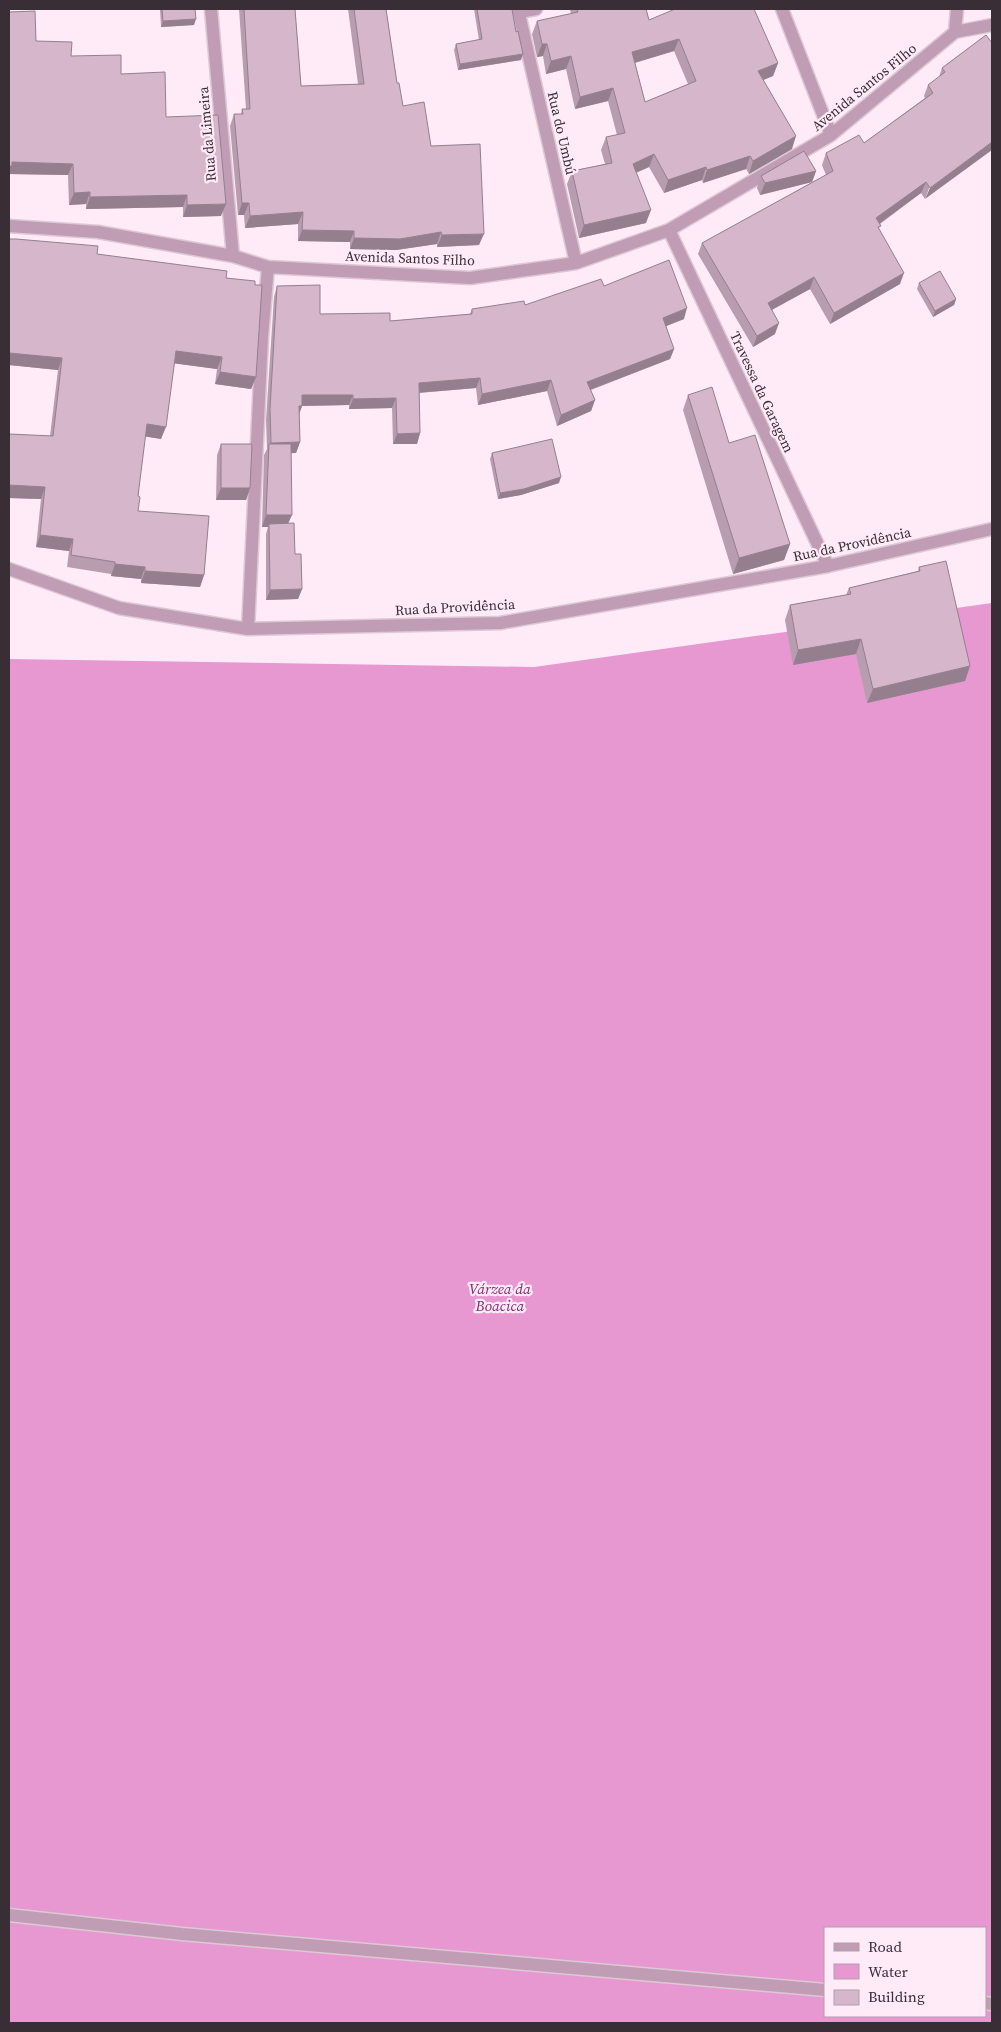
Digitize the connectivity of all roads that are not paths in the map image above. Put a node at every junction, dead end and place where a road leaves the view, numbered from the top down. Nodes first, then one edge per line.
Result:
1 (211, 9) edge
2 (536, 9) edge
3 (782, 9) edge
4 (956, 9) edge
5 (518, 10) edge
6 (992, 25) edge
7 (955, 32) junction
8 (832, 135) junction
9 (9, 226) edge
10 (669, 230) junction
11 (233, 256) junction
12 (576, 263) junction
13 (268, 267) junction
14 (992, 529) edge
15 (828, 566) junction
16 (9, 569) edge
17 (248, 629) junction
18 (9, 1915) edge
19 (824, 1990) edge

1 - 11 street, Rua da Limeira
2 - 5 street
3 - 8 street
4 - 7 street
5 - 12 street, Rua do Umbú
6 - 7 street
7 - 8 street, Avenida Santos Filho
8 - 10 street, Avenida Santos Filho
9 - 11 street, Avenida Santos Filho
10 - 12 street, Avenida Santos Filho
10 - 15 street, Travessa da Garagem
11 - 13 street, Avenida Santos Filho
12 - 13 street, Avenida Santos Filho
13 - 17 street
14 - 15 street, Rua da Providência
15 - 17 street, Rua da Providência
16 - 17 street, Rua da Providência
18 - 19 street

